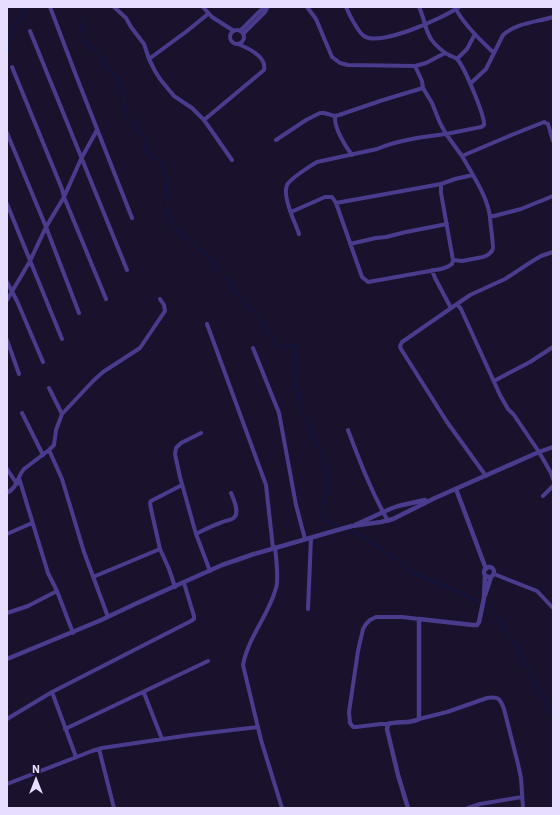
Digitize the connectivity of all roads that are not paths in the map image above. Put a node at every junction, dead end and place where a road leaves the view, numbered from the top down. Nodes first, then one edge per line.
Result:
1 (50, 7) edge
2 (114, 7) edge
3 (203, 7) edge
4 (307, 7) edge
5 (346, 7) edge
6 (419, 7) edge
7 (267, 8) edge
8 (457, 8) edge
9 (208, 14) junction
10 (553, 17) edge
11 (425, 24) junction
12 (227, 27) junction
13 (30, 31) dead end
14 (234, 32) junction
15 (242, 34) junction
16 (475, 34) junction
17 (231, 36) junction
18 (238, 44) junction
19 (249, 49) junction
20 (445, 53) junction
21 (494, 53) junction
22 (149, 59) junction
23 (458, 59) junction
24 (415, 66) junction
25 (12, 67) dead end
26 (471, 83) junction
27 (423, 88) junction
28 (335, 116) junction
29 (204, 120) junction
30 (97, 130) junction
31 (7, 133) edge
32 (446, 134) junction
33 (276, 140) dead end
34 (553, 141) edge
35 (352, 155) junction
36 (462, 156) junction
37 (81, 159) junction
38 (232, 160) dead end
39 (473, 175) junction
40 (441, 184) junction
41 (553, 196) edge
42 (64, 197) junction
43 (336, 202) junction
44 (7, 204) edge
45 (291, 212) junction
46 (490, 217) junction
47 (132, 218) dead end
48 (447, 224) junction
49 (46, 227) junction
50 (299, 234) dead end
51 (350, 244) junction
52 (553, 252) edge
53 (453, 260) junction
54 (30, 261) junction
55 (127, 270) dead end
56 (432, 270) junction
57 (7, 282) edge
58 (12, 292) junction
59 (106, 299) dead end
60 (160, 299) dead end
61 (7, 300) edge
62 (457, 304) junction
63 (451, 308) junction
64 (79, 314) dead end
65 (207, 324) dead end
66 (62, 339) dead end
67 (7, 340) edge
68 (553, 347) edge
69 (253, 348) dead end
70 (43, 362) dead end
71 (19, 374) dead end
72 (494, 380) junction
73 (48, 388) dead end
74 (22, 413) dead end
75 (62, 414) junction
76 (348, 430) dead end
77 (201, 433) dead end
78 (553, 447) edge
79 (49, 450) junction
80 (539, 452) junction
81 (43, 455) junction
82 (7, 469) edge
83 (486, 476) junction
84 (19, 478) junction
85 (553, 479) edge
86 (17, 484) junction
87 (182, 485) junction
88 (553, 486) edge
89 (456, 488) junction
90 (7, 493) edge
91 (231, 493) dead end
92 (543, 496) dead end
93 (434, 498) junction
94 (383, 512) junction
95 (388, 521) junction
96 (32, 523) junction
97 (352, 526) junction
98 (7, 534) edge
99 (196, 534) junction
100 (311, 538) junction
101 (305, 539) junction
102 (274, 548) junction
103 (160, 549) junction
104 (486, 569) junction
105 (210, 571) junction
106 (492, 575) junction
107 (485, 576) junction
108 (93, 577) junction
109 (184, 583) junction
110 (175, 587) junction
111 (57, 591) junction
112 (484, 598) junction
113 (553, 608) edge
114 (308, 609) dead end
115 (7, 613) edge
116 (108, 617) junction
117 (419, 619) junction
118 (73, 632) junction
119 (7, 659) edge
120 (208, 662) dead end
121 (52, 692) junction
122 (144, 693) junction
123 (7, 719) edge
124 (419, 719) junction
125 (388, 724) junction
126 (258, 727) junction
127 (65, 729) junction
128 (162, 739) junction
129 (99, 749) junction
130 (76, 757) junction
131 (7, 784) edge
132 (522, 797) junction
133 (114, 808) edge
134 (282, 808) edge
135 (408, 808) edge
136 (468, 808) edge
137 (523, 808) edge

1 - 30 street
2 - 22 street
3 - 9 street
4 - 24 street
5 - 11 street
6 - 11 street
7 - 15 street
8 - 11 street
8 - 16 street
9 - 12 street
9 - 22 street
10 - 21 street
11 - 20 street
12 - 14 street
12 - 17 street
13 - 37 street
14 - 15 street
14 - 17 street
15 - 18 street
15 - 19 street
16 - 21 street
16 - 23 street
17 - 18 street
18 - 19 street
19 - 29 street
20 - 23 street
20 - 24 street
21 - 26 street
22 - 29 street
23 - 26 street
24 - 27 street
25 - 42 street
26 - 32 street
27 - 28 street
27 - 32 street
28 - 33 street
28 - 35 street
29 - 38 street
30 - 37 street
30 - 47 street
31 - 49 street
32 - 35 street
32 - 36 street
34 - 36 street
35 - 45 street
36 - 39 street
37 - 42 street
37 - 55 street
39 - 40 street
39 - 46 street
40 - 43 street
40 - 48 street
41 - 46 street
42 - 49 street
42 - 59 street
43 - 45 street
43 - 51 street
44 - 54 street
45 - 50 street
46 - 53 street
48 - 51 street
48 - 53 street
49 - 54 street
49 - 64 street
51 - 56 street
52 - 62 street
53 - 56 street
54 - 58 street
54 - 66 street
56 - 63 street
57 - 58 street
58 - 61 street
58 - 70 street
60 - 75 street
62 - 63 street
62 - 72 street
63 - 83 street
65 - 102 street
67 - 71 street
68 - 72 street
69 - 101 street
72 - 80 street
73 - 75 street
74 - 81 street
75 - 79 street
76 - 94 street
77 - 87 street
78 - 80 street
79 - 81 street
79 - 108 street
80 - 83 street
80 - 85 street
81 - 84 street
82 - 86 street
83 - 89 street
84 - 86 street
84 - 96 street
86 - 90 street
87 - 99 street
87 - 103 street
88 - 92 street
89 - 93 street
89 - 104 street
91 - 99 street
93 - 94 street
93 - 95 street
94 - 95 street
94 - 97 street
95 - 97 street
96 - 98 street
96 - 111 street
97 - 100 street
99 - 105 street
100 - 101 street
100 - 114 street
101 - 102 street
102 - 105 street
102 - 126 street
103 - 108 street
103 - 110 street
104 - 106 street
104 - 107 street
105 - 109 street
106 - 107 street
106 - 112 street
106 - 113 street
107 - 112 street
108 - 116 street
109 - 110 street
109 - 121 street
110 - 116 street
111 - 115 street
111 - 118 street
112 - 117 street
116 - 118 street
117 - 124 street
117 - 125 street
118 - 119 street
120 - 122 street
121 - 123 street
121 - 127 street
122 - 127 street
122 - 128 street
124 - 125 street
124 - 132 street
125 - 135 street
126 - 128 street
126 - 134 street
127 - 130 street
128 - 129 street
129 - 130 street
129 - 133 street
130 - 131 street
132 - 136 street
132 - 137 street

